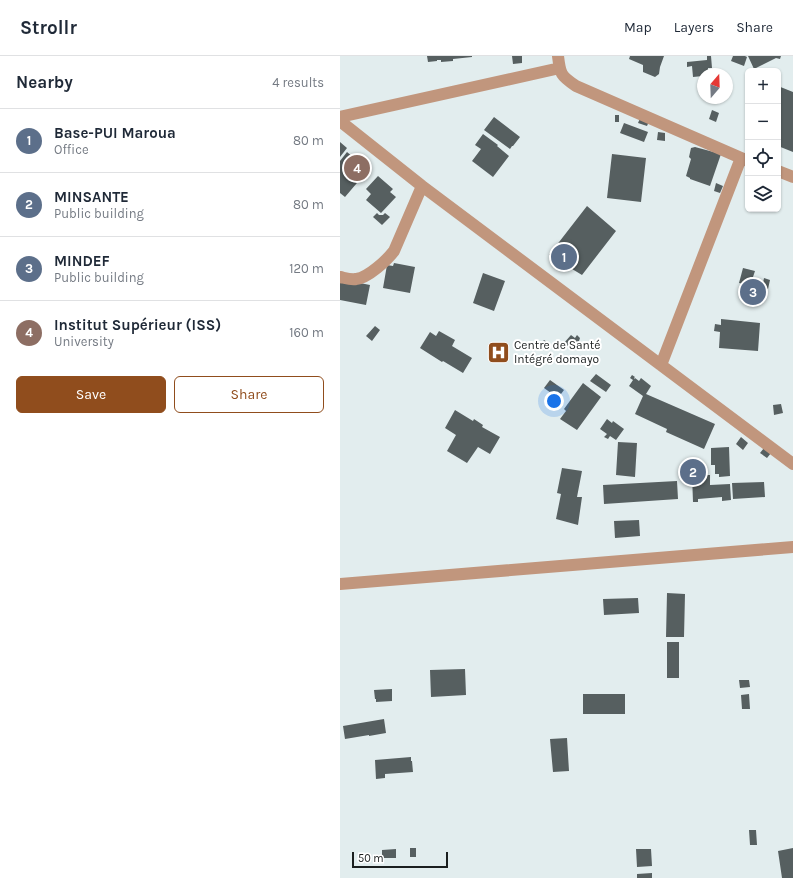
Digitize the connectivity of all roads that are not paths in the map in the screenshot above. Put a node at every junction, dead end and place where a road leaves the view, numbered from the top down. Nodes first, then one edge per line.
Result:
1 (558, 56) edge
2 (560, 68) junction
3 (340, 117) edge
4 (340, 121) edge
5 (745, 160) edge
6 (781, 172) edge
7 (793, 177) edge
8 (422, 186) junction
9 (340, 277) edge
10 (661, 365) junction
11 (793, 464) edge
12 (793, 547) edge
13 (340, 584) edge

1 - 2 street
2 - 3 street
2 - 5 street
4 - 8 street
5 - 10 street
6 - 7 street
8 - 9 street
8 - 10 street
10 - 11 street
12 - 13 street

